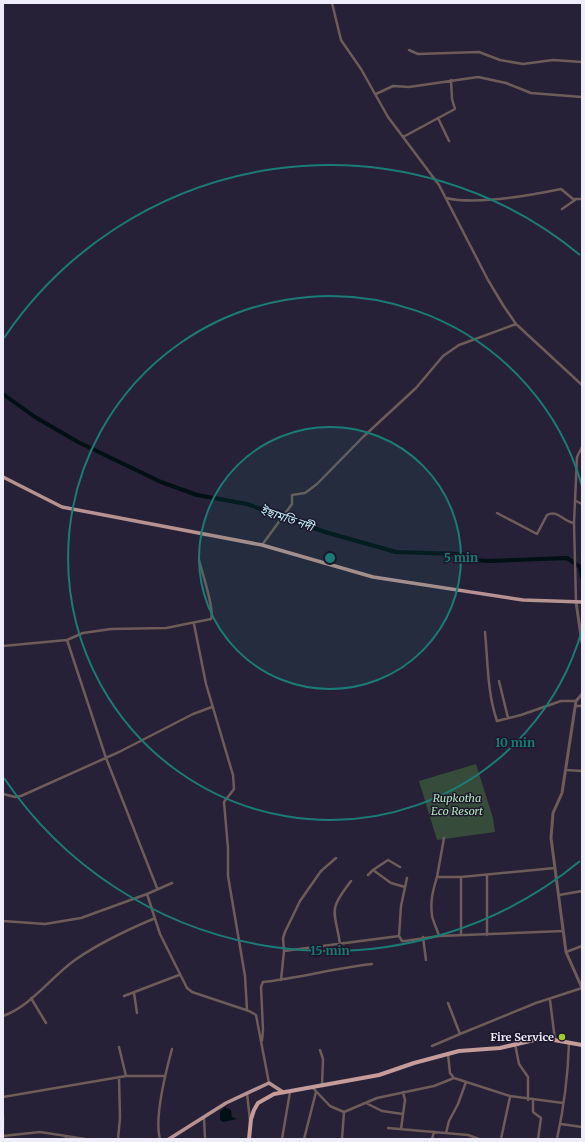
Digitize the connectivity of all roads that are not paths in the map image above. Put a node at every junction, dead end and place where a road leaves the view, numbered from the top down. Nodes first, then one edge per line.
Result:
1 (332, 3) edge
2 (409, 50) dead end
3 (582, 62) edge
4 (451, 80) junction
5 (376, 94) junction
6 (582, 96) edge
7 (438, 118) junction
8 (403, 138) junction
9 (449, 141) dead end
10 (446, 198) junction
11 (576, 199) junction
12 (582, 199) edge
13 (562, 209) dead end
14 (516, 324) junction
15 (582, 385) edge
16 (582, 447) edge
17 (3, 477) edge
18 (576, 501) junction
19 (582, 504) edge
20 (498, 514) dead end
21 (574, 523) junction
22 (262, 545) junction
23 (199, 560) dead end
24 (576, 602) junction
25 (582, 602) edge
26 (194, 624) junction
27 (485, 632) dead end
28 (67, 640) junction
29 (582, 644) edge
30 (3, 646) edge
31 (499, 681) dead end
32 (582, 694) edge
33 (576, 701) junction
34 (576, 706) junction
35 (582, 706) edge
36 (212, 707) junction
37 (508, 718) junction
38 (106, 758) junction
39 (566, 770) junction
40 (582, 771) edge
41 (3, 794) edge
42 (444, 838) dead end
43 (336, 858) dead end
44 (400, 867) dead end
45 (555, 868) junction
46 (373, 870) junction
47 (368, 874) dead end
48 (487, 875) junction
49 (437, 876) junction
50 (461, 877) junction
51 (407, 878) dead end
52 (351, 881) dead end
53 (172, 883) dead end
54 (405, 887) junction
55 (157, 888) junction
56 (582, 891) edge
57 (147, 894) junction
58 (559, 895) junction
59 (154, 919) junction
60 (3, 921) edge
61 (563, 931) junction
62 (487, 935) junction
63 (399, 936) junction
64 (439, 936) junction
65 (461, 936) junction
66 (423, 937) junction
67 (340, 944) junction
68 (582, 946) edge
69 (284, 951) junction
70 (566, 952) junction
71 (426, 960) dead end
72 (372, 964) dead end
73 (180, 976) junction
74 (281, 980) junction
75 (582, 988) edge
76 (134, 993) junction
77 (124, 996) dead end
78 (32, 998) junction
79 (550, 1000) junction
80 (448, 1003) dead end
81 (247, 1010) junction
82 (137, 1013) dead end
83 (3, 1016) edge
84 (46, 1023) dead end
85 (460, 1034) junction
86 (555, 1040) junction
87 (262, 1041) junction
88 (569, 1042) junction
89 (515, 1044) junction
90 (582, 1045) edge
91 (432, 1046) dead end
92 (119, 1047) dead end
93 (172, 1049) dead end
94 (320, 1050) dead end
95 (448, 1054) junction
96 (126, 1076) junction
97 (165, 1076) junction
98 (119, 1077) junction
99 (454, 1078) junction
100 (466, 1082) junction
101 (269, 1083) junction
102 (322, 1086) junction
103 (313, 1088) junction
104 (247, 1092) junction
105 (283, 1092) junction
106 (290, 1092) junction
107 (316, 1092) junction
108 (403, 1092) junction
109 (510, 1096) junction
110 (3, 1097) edge
111 (528, 1100) junction
112 (533, 1101) junction
113 (366, 1103) junction
114 (563, 1103) junction
115 (344, 1112) junction
116 (402, 1114) junction
117 (3, 1116) edge
118 (204, 1117) junction
119 (250, 1123) junction
120 (561, 1124) junction
121 (582, 1127) edge
122 (388, 1128) dead end
123 (3, 1129) edge
124 (401, 1129) junction
125 (434, 1132) junction
126 (448, 1134) junction
127 (3, 1136) edge
128 (66, 1138) edge
129 (174, 1138) edge
130 (86, 1139) edge
131 (118, 1139) edge
132 (160, 1139) edge
133 (169, 1139) edge
134 (205, 1139) edge
135 (249, 1139) edge
136 (282, 1139) edge
137 (304, 1139) edge
138 (342, 1139) edge
139 (432, 1139) edge
140 (449, 1139) edge
141 (480, 1139) edge
142 (501, 1139) edge
143 (538, 1139) edge
144 (557, 1139) edge

1 - 5 street
2 - 3 street
4 - 5 street
4 - 6 street
4 - 7 street
5 - 8 street
7 - 8 street
7 - 9 street
8 - 10 street
10 - 11 street
10 - 14 street
11 - 12 street
11 - 13 street
14 - 15 street
14 - 22 street
16 - 18 street
17 - 22 main road
18 - 19 street
18 - 21 street
20 - 21 street
21 - 24 street
22 - 24 main road
23 - 26 street
24 - 25 main road
24 - 29 street
26 - 28 street
26 - 36 street
27 - 37 street
28 - 30 street
28 - 38 street
31 - 37 street
32 - 33 street
33 - 34 street
33 - 37 street
34 - 35 street
34 - 39 street
36 - 38 street
36 - 81 street
38 - 41 street
38 - 55 street
39 - 40 street
39 - 45 street
42 - 49 street
43 - 69 street
44 - 46 street
45 - 48 street
45 - 58 street
46 - 47 street
46 - 54 street
48 - 50 street
48 - 62 street
49 - 50 street
49 - 64 street
50 - 65 street
51 - 54 street
52 - 67 street
53 - 55 street
54 - 63 street
55 - 57 street
56 - 58 street
57 - 59 street
57 - 60 street
58 - 61 street
59 - 73 street
59 - 78 street
61 - 62 street
61 - 70 street
62 - 65 street
63 - 66 street
63 - 67 street
64 - 65 street
64 - 66 street
66 - 71 street
67 - 69 street
68 - 70 street
69 - 74 street
70 - 75 street
72 - 74 street
73 - 76 street
73 - 81 street
74 - 87 street
75 - 79 street
76 - 77 street
76 - 82 street
78 - 83 street
78 - 84 street
79 - 85 street
79 - 86 street
80 - 85 street
81 - 87 street
85 - 91 street
86 - 88 highway
86 - 89 highway
87 - 101 street
88 - 90 highway
88 - 114 street
89 - 95 highway
89 - 111 street
92 - 96 street
93 - 97 street
94 - 102 street
95 - 99 street
95 - 102 highway
96 - 97 street
96 - 98 street
97 - 132 street
98 - 110 street
98 - 131 street
99 - 100 street
99 - 108 street
100 - 109 street
100 - 126 street
101 - 104 main road
101 - 105 main road
102 - 103 highway
103 - 106 highway
103 - 107 street
104 - 118 main road
104 - 119 street
105 - 106 highway
105 - 119 highway
106 - 136 street
107 - 115 street
107 - 137 street
108 - 113 street
108 - 116 street
109 - 111 street
109 - 142 street
111 - 112 street
112 - 114 street
112 - 143 street
113 - 115 street
113 - 116 street
114 - 120 street
115 - 138 street
116 - 124 street
117 - 123 street
118 - 129 main road
118 - 134 street
119 - 135 highway
120 - 121 street
120 - 144 street
122 - 124 street
124 - 125 street
125 - 126 street
125 - 139 street
126 - 140 street
126 - 141 street
127 - 128 street
128 - 130 street
129 - 133 main road

